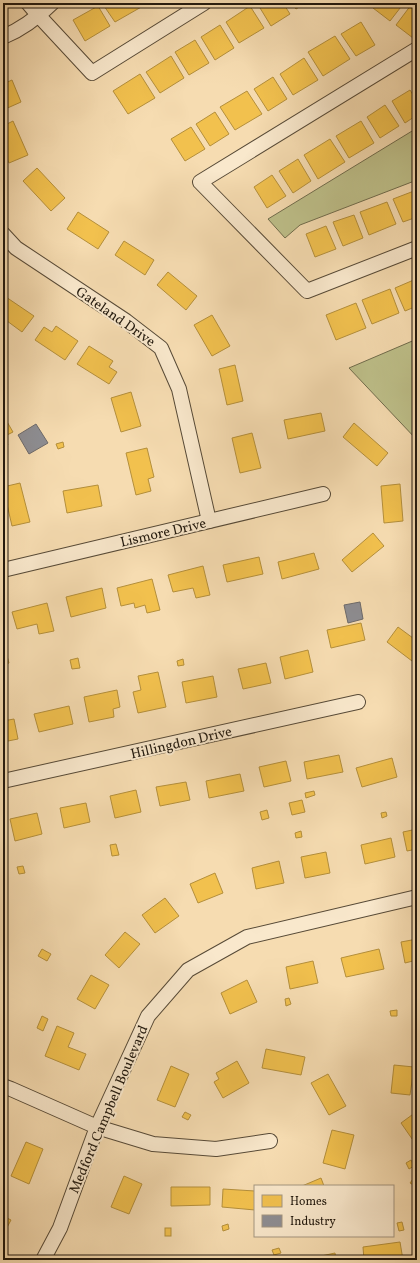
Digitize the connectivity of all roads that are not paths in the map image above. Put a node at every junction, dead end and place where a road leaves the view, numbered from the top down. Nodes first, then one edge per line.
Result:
1 (28, 3) edge
2 (52, 3) edge
3 (204, 3) edge
4 (39, 16) junction
5 (8, 35) edge
6 (417, 49) edge
7 (3, 234) edge
8 (417, 248) edge
9 (323, 494) dead end
10 (208, 521) junction
11 (3, 570) edge
12 (358, 702) dead end
13 (3, 782) edge
14 (417, 898) edge
15 (3, 1086) edge
16 (97, 1127) junction
17 (270, 1141) dead end
18 (43, 1260) edge

1 - 4 street
2 - 4 street
3 - 4 street
4 - 5 street
6 - 8 street
7 - 10 street, Gateland Drive
9 - 10 street, Lismore Drive
10 - 11 street, Lismore Drive
12 - 13 street, Hillingdon Drive
14 - 16 street, Medford Campbell Boulevard
15 - 16 street
16 - 17 street
16 - 18 street, Medford Campbell Boulevard

